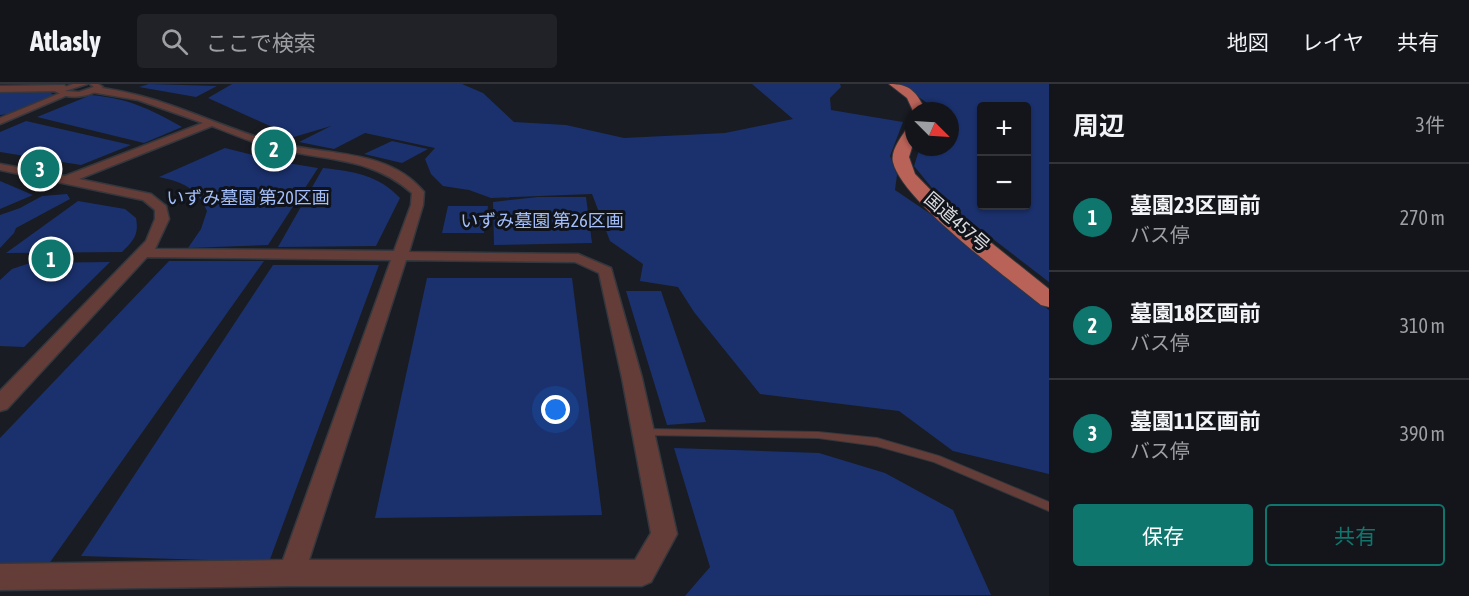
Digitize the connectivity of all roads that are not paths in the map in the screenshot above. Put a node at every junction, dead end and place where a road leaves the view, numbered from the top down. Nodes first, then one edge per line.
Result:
1 (895, 84) edge
2 (90, 85) edge
3 (0, 89) edge
4 (65, 91) junction
5 (915, 102) edge
6 (0, 121) edge
7 (212, 123) junction
8 (905, 144) edge
9 (0, 167) edge
10 (66, 180) junction
11 (142, 253) junction
12 (400, 255) junction
13 (1049, 300) edge
14 (0, 404) edge
15 (643, 432) junction
16 (1049, 507) edge
17 (292, 573) junction
18 (0, 577) edge

1 - 5 highway
2 - 4 street
2 - 4 street
2 - 7 street
3 - 4 street
4 - 6 street
7 - 10 street
7 - 12 street
8 - 13 highway, 国道457号
9 - 10 street
10 - 11 street
11 - 12 street
11 - 14 street
12 - 15 street
12 - 17 street
15 - 16 lane
15 - 17 street
17 - 18 street

